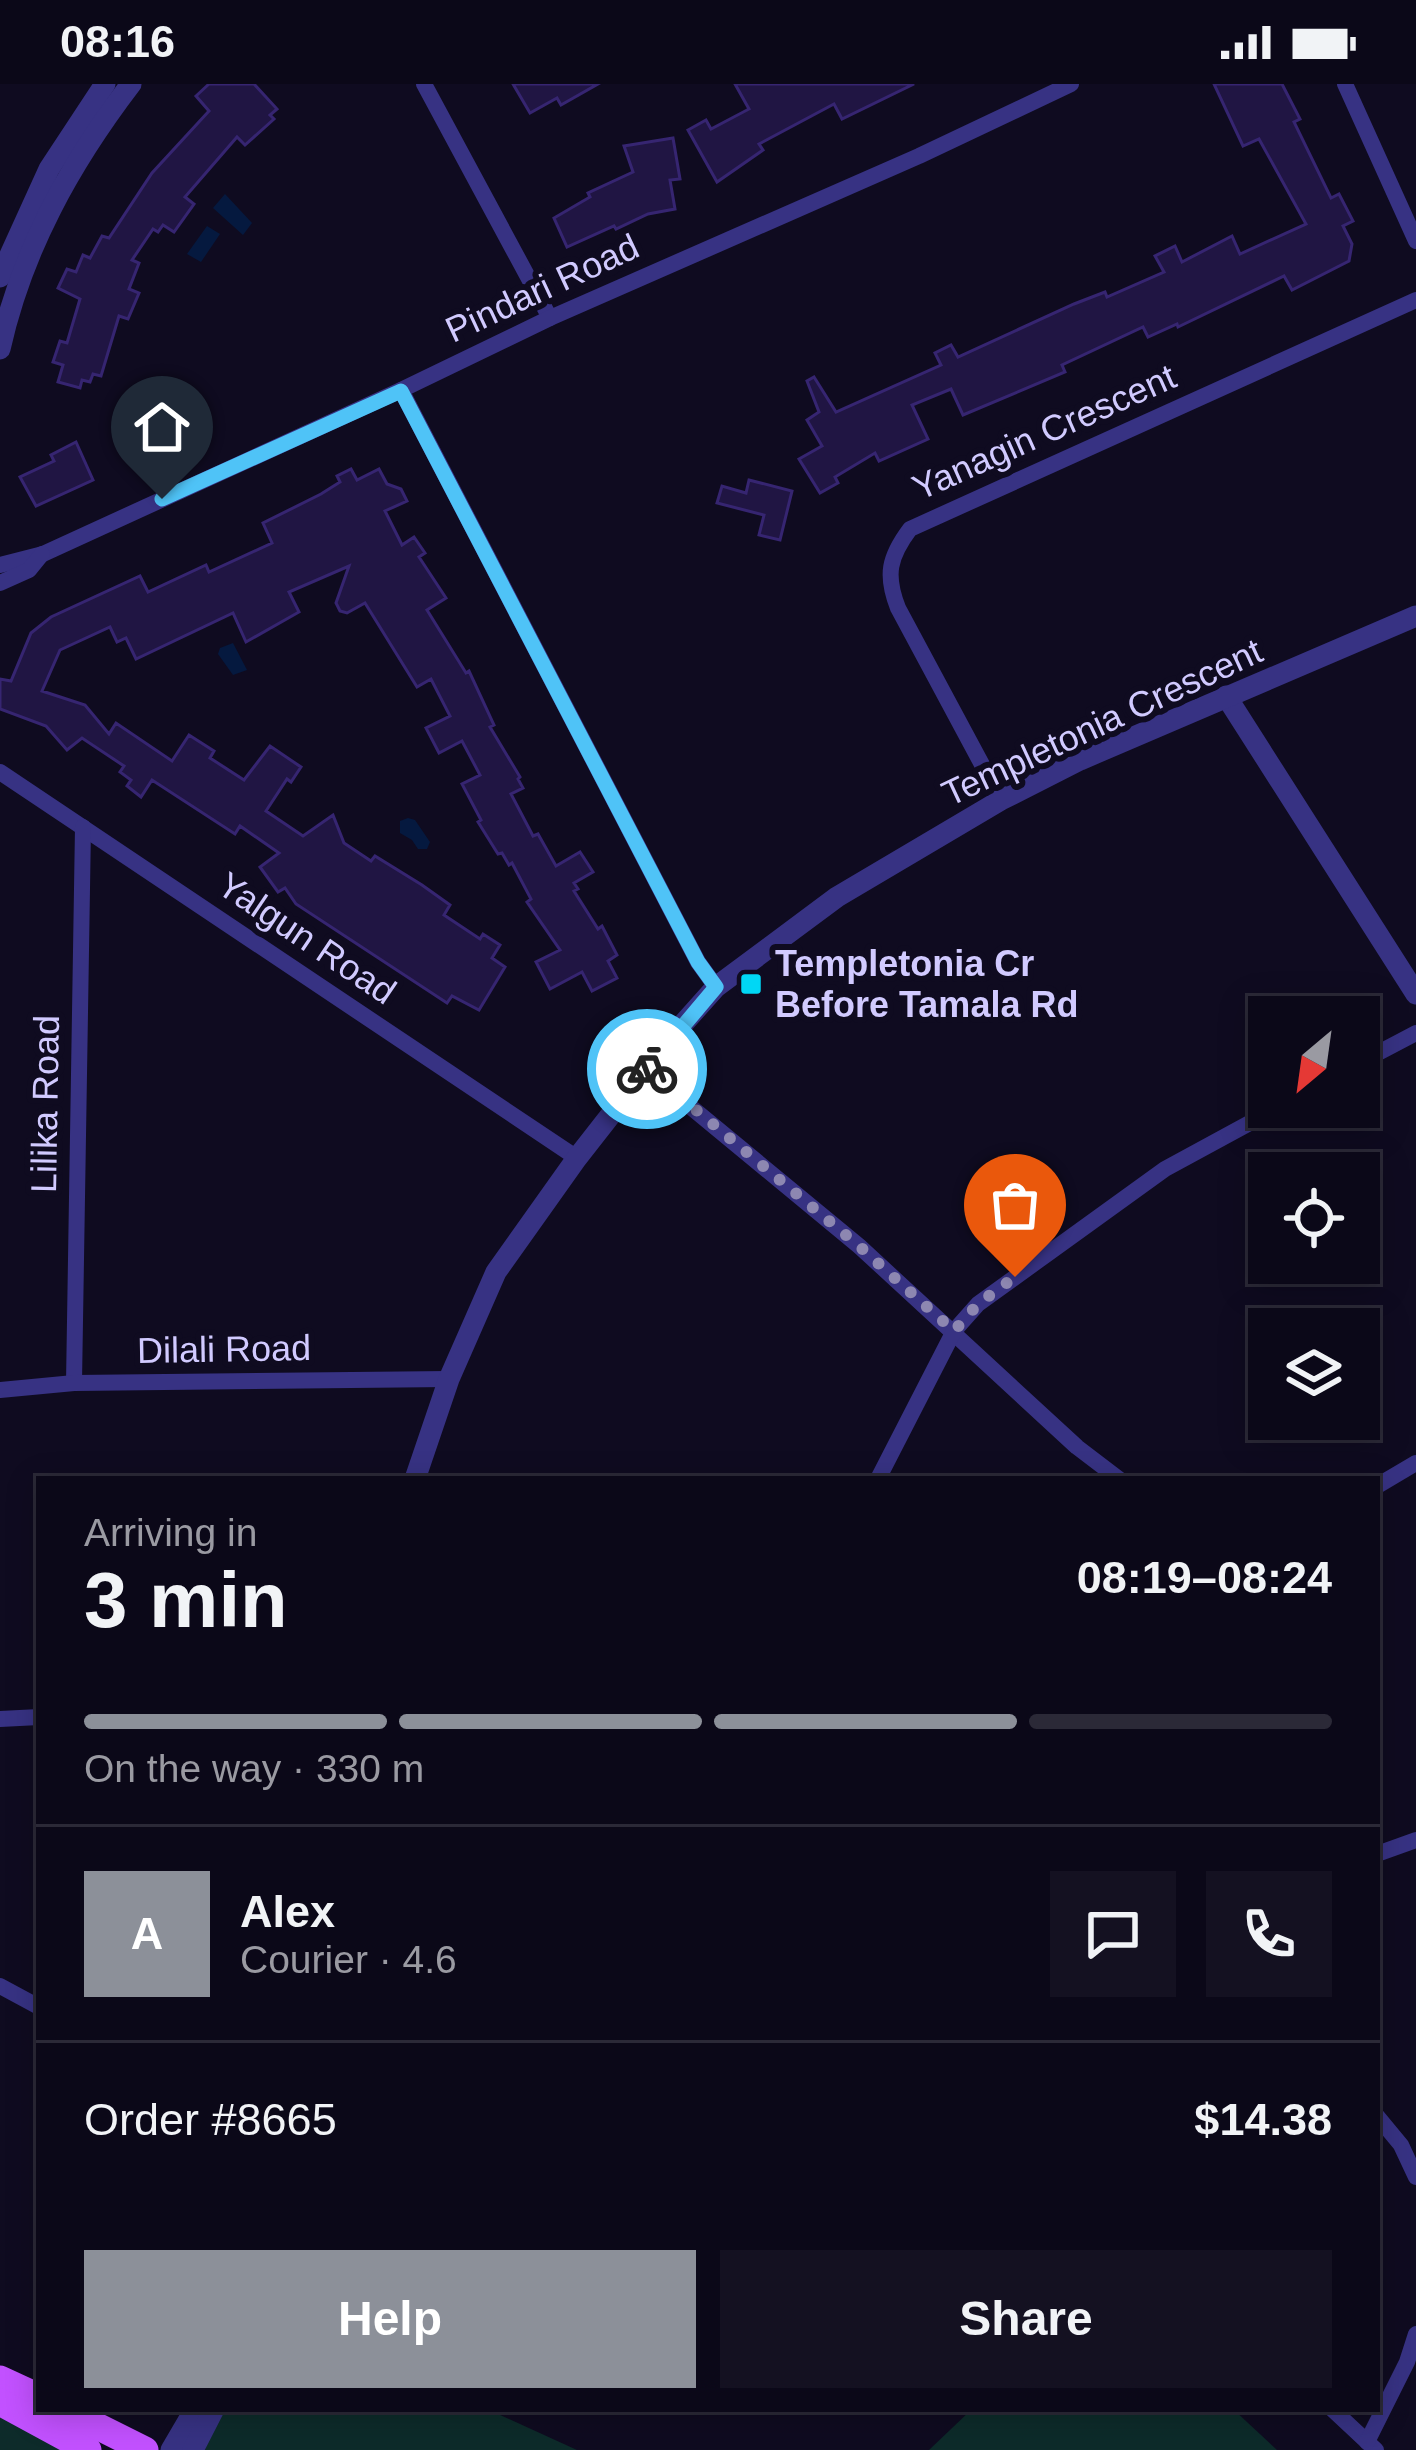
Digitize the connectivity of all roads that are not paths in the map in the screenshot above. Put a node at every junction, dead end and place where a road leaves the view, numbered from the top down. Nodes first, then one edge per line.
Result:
1 (105, 84) edge
2 (131, 84) edge
3 (424, 84) edge
4 (1071, 84) edge
5 (1345, 84) edge
6 (1416, 241) edge
7 (0, 277) edge
8 (1416, 300) edge
9 (550, 318) junction
10 (0, 349) edge
11 (401, 391) junction
12 (43, 554) junction
13 (0, 565) edge
14 (0, 583) edge
15 (1416, 616) edge
16 (1226, 696) junction
17 (0, 772) edge
18 (1000, 800) junction
19 (83, 827) junction
20 (716, 987) junction
21 (1416, 994) edge
22 (1416, 1033) edge
23 (1380, 1053) edge
24 (646, 1070) junction
25 (1248, 1124) edge
26 (577, 1159) junction
27 (954, 1331) junction
28 (449, 1379) junction
29 (74, 1383) junction
30 (0, 1390) edge
31 (1416, 1463) edge
32 (416, 1476) edge
33 (880, 1476) edge
34 (1115, 1476) edge
35 (1380, 1484) edge
36 (36, 1717) edge
37 (0, 1719) edge
38 (1416, 1840) edge
39 (1380, 1853) edge
40 (0, 1987) edge
41 (36, 2005) edge
42 (1380, 2120) edge
43 (1416, 2177) edge
44 (1416, 2334) edge
45 (0, 2379) edge
46 (36, 2397) edge
47 (0, 2402) edge
48 (69, 2412) edge
49 (192, 2412) edge
50 (213, 2412) edge
51 (1335, 2412) edge
52 (1372, 2446) edge
53 (88, 2450) edge
54 (145, 2450) edge
55 (171, 2450) edge
56 (194, 2450) edge

1 - 7 street
2 - 10 street
3 - 9 street
4 - 9 street, Pindari Road
5 - 6 street
8 - 18 street, Yanagin Crescent
9 - 11 street, Pindari Road
11 - 12 street, Pindari Road
11 - 20 street
12 - 13 street, Pindari Road
12 - 14 street, Pindari Road
15 - 16 street, Templetonia Crescent
16 - 18 street, Templetonia Crescent
16 - 21 street
17 - 19 street, Yalgun Road
18 - 20 street, Templetonia Crescent
19 - 26 street, Yalgun Road
19 - 29 street, Lilika Road
20 - 24 street, Templetonia Crescent
22 - 23 street
24 - 26 street, Templetonia Crescent
24 - 27 street
25 - 27 street
26 - 28 street, Templetonia Crescent
27 - 33 street
27 - 34 street
28 - 29 street, Dilali Road
28 - 32 street, Templetonia Crescent
29 - 30 street, Dilali Road
31 - 35 street
36 - 37 street
38 - 39 street
40 - 41 street
42 - 43 street
44 - 52 street
45 - 46 main road
47 - 53 main road
48 - 54 main road
49 - 55 street
50 - 56 street
51 - 52 street

